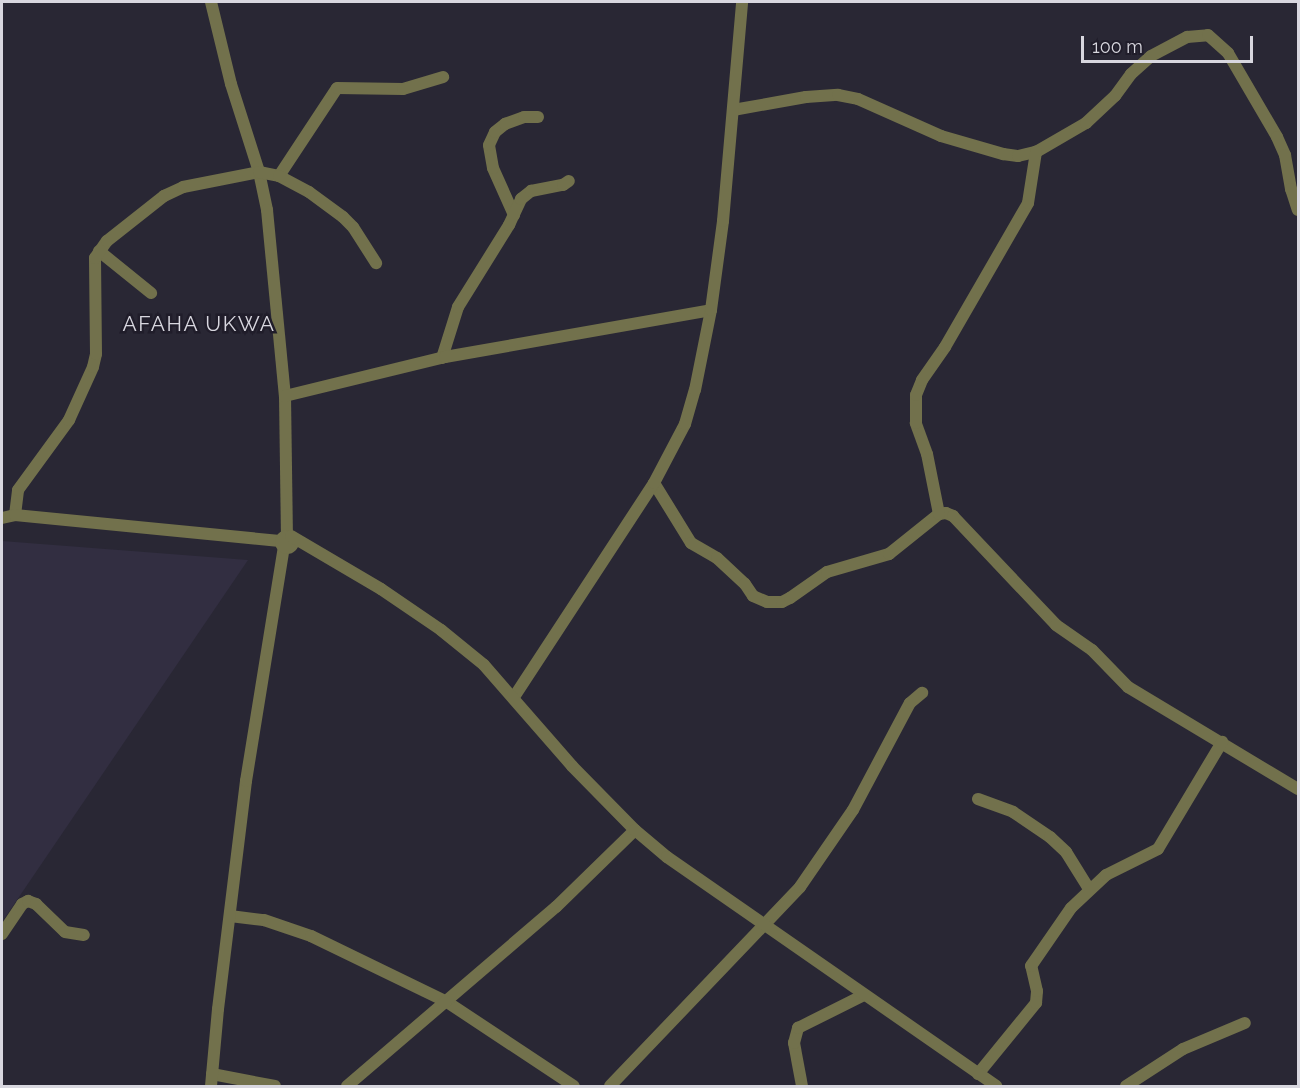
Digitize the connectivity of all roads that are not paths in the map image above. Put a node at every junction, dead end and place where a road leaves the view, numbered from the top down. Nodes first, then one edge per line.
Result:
1 (212, 2) edge
2 (742, 2) edge
3 (443, 77) dead end
4 (733, 110) junction
5 (538, 117) dead end
6 (1036, 152) junction
7 (259, 172) junction
8 (279, 176) junction
9 (569, 181) dead end
10 (1299, 210) edge
11 (514, 215) junction
12 (99, 251) junction
13 (376, 264) dead end
14 (151, 292) dead end
15 (711, 310) junction
16 (442, 358) junction
17 (285, 396) junction
18 (654, 483) junction
19 (939, 514) junction
20 (15, 515) junction
21 (2, 518) edge
22 (286, 542) junction
23 (922, 693) dead end
24 (514, 697) junction
25 (1222, 742) junction
26 (1299, 789) edge
27 (978, 800) dead end
28 (635, 830) junction
29 (1089, 889) junction
30 (230, 916) junction
31 (762, 926) junction
32 (2, 934) edge
33 (84, 935) dead end
34 (864, 995) junction
35 (447, 1002) junction
36 (1245, 1023) dead end
37 (978, 1074) junction
38 (211, 1080) edge
39 (275, 1086) edge
40 (347, 1086) edge
41 (574, 1086) edge
42 (609, 1086) edge
43 (802, 1086) edge
44 (996, 1086) edge
45 (1126, 1086) edge

1 - 7 street
2 - 4 street
3 - 8 street
4 - 6 street
4 - 15 street
5 - 11 street
6 - 10 street
6 - 19 street
7 - 8 street
7 - 12 street
7 - 17 street
8 - 13 street
9 - 11 street
11 - 16 street
12 - 14 street
12 - 20 street
15 - 16 street
15 - 18 street
16 - 17 street
17 - 22 street
18 - 19 street
18 - 24 street
19 - 25 street
20 - 21 street
20 - 22 street
22 - 24 street
22 - 30 street
23 - 31 street
24 - 28 street
25 - 26 street
25 - 29 street
27 - 29 street
28 - 31 street
28 - 35 street
29 - 37 street
30 - 35 street
30 - 38 street
31 - 34 street
31 - 42 street
32 - 33 street
34 - 37 street
34 - 43 street
35 - 40 street
35 - 41 street
36 - 45 street
37 - 44 street
38 - 39 street

